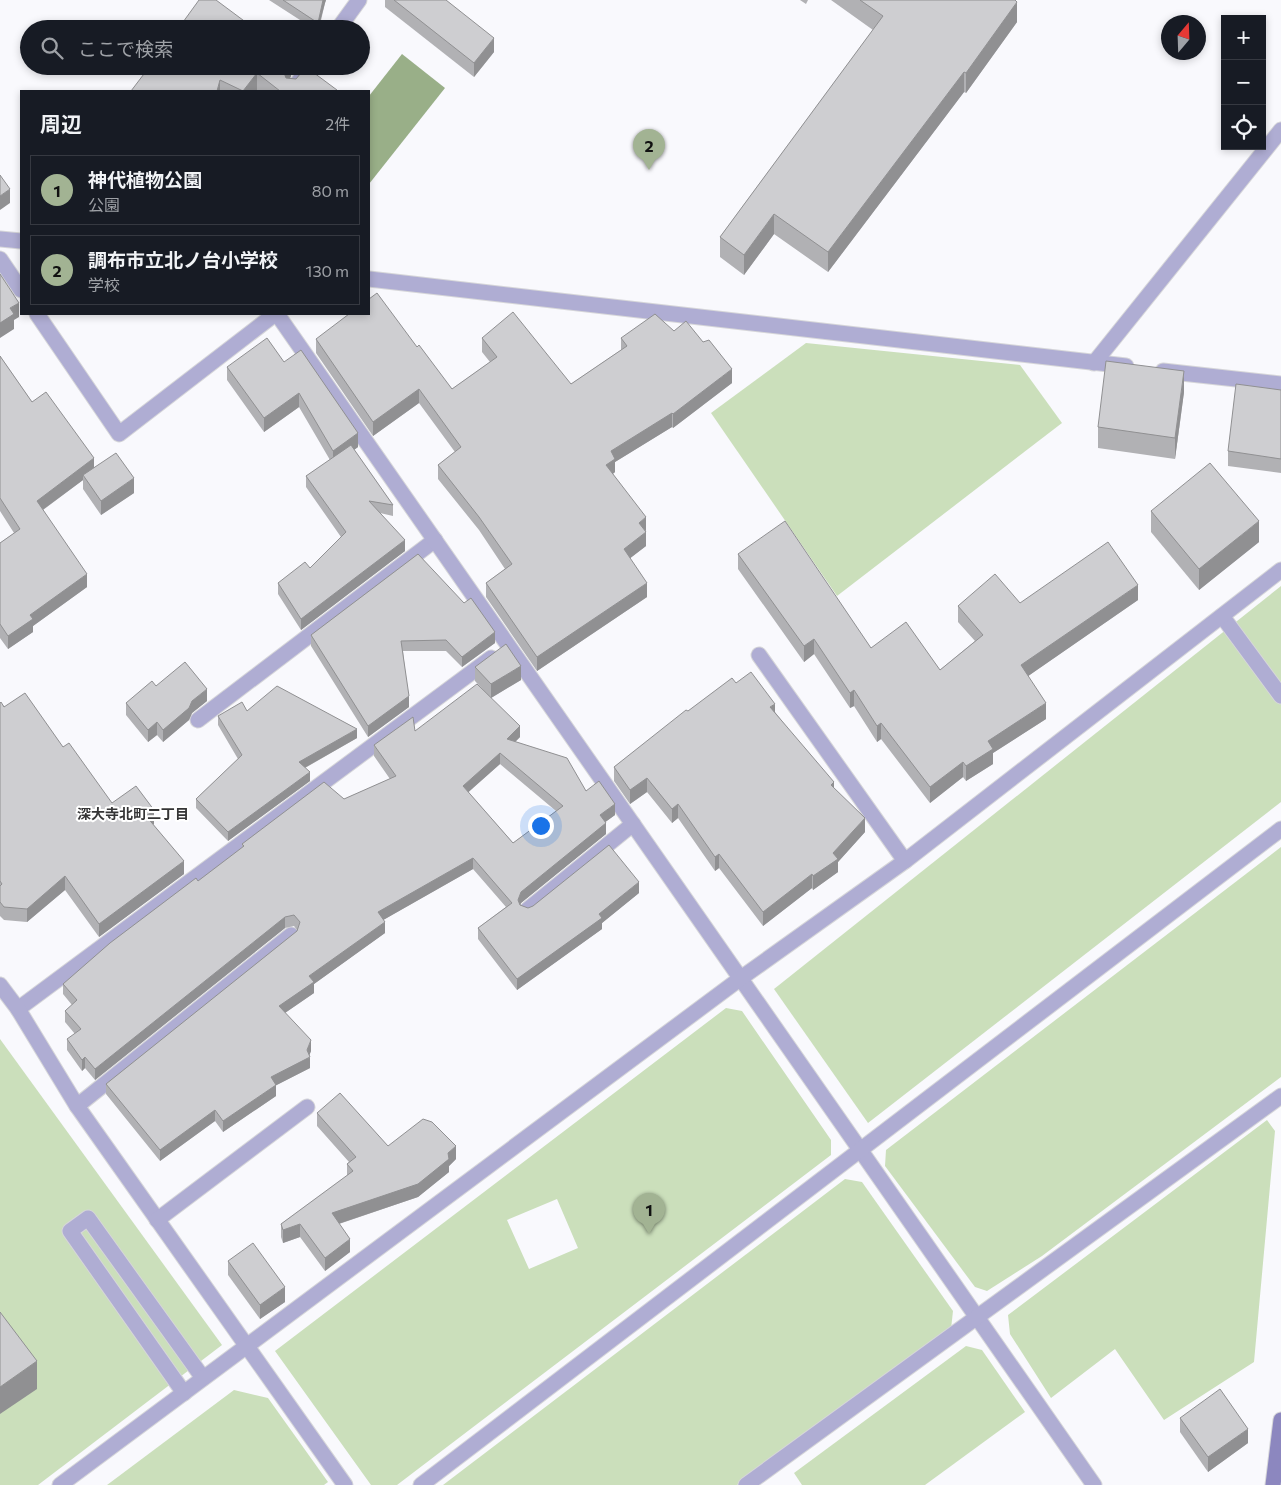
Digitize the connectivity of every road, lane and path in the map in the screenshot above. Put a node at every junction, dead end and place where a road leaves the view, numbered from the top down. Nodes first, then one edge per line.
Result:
1 (359, 0) edge
2 (345, 20) edge
3 (304, 75) edge
4 (293, 90) edge
5 (1281, 130) edge
6 (0, 239) edge
7 (20, 241) edge
8 (0, 258) edge
9 (370, 278) edge
10 (20, 288) edge
11 (38, 315) edge
12 (275, 315) edge
13 (277, 315) edge
14 (1094, 363) junction
15 (1281, 384) edge
16 (435, 540) junction
17 (1281, 570) edge
18 (1222, 616) junction
19 (508, 646) junction
20 (759, 655) dead end
21 (1281, 696) edge
22 (198, 720) dead end
23 (633, 824) junction
24 (1281, 829) edge
25 (904, 861) junction
26 (527, 910) edge
27 (291, 935) edge
28 (741, 978) junction
29 (0, 985) edge
30 (18, 1009) junction
31 (1281, 1096) edge
32 (77, 1106) junction
33 (306, 1107) dead end
34 (861, 1150) junction
35 (157, 1220) junction
36 (976, 1317) junction
37 (246, 1348) junction
38 (203, 1378) junction
39 (184, 1393) junction
40 (1281, 1420) edge
41 (60, 1485) edge
42 (345, 1485) edge
43 (421, 1485) edge
44 (746, 1485) edge
45 (1094, 1485) edge
46 (1273, 1485) edge

1 - 2 street
3 - 4 street
5 - 14 street
6 - 7 street
8 - 10 street
9 - 14 street
11 - 12 street
13 - 16 street
14 - 15 street
16 - 19 street
16 - 22 street
17 - 18 street
18 - 21 street
18 - 25 street
19 - 23 street
19 - 30 street
20 - 25 street
23 - 26 street
23 - 28 street
24 - 34 street
25 - 28 street
27 - 32 street
28 - 34 street
28 - 37 street
29 - 30 street
30 - 32 street
31 - 36 street
32 - 35 street
33 - 35 street
34 - 36 street
34 - 43 street
35 - 37 street
36 - 44 street
36 - 45 street
37 - 38 street
37 - 42 street
38 - 39 street
38 - 39 street
39 - 41 street
40 - 46 main road

